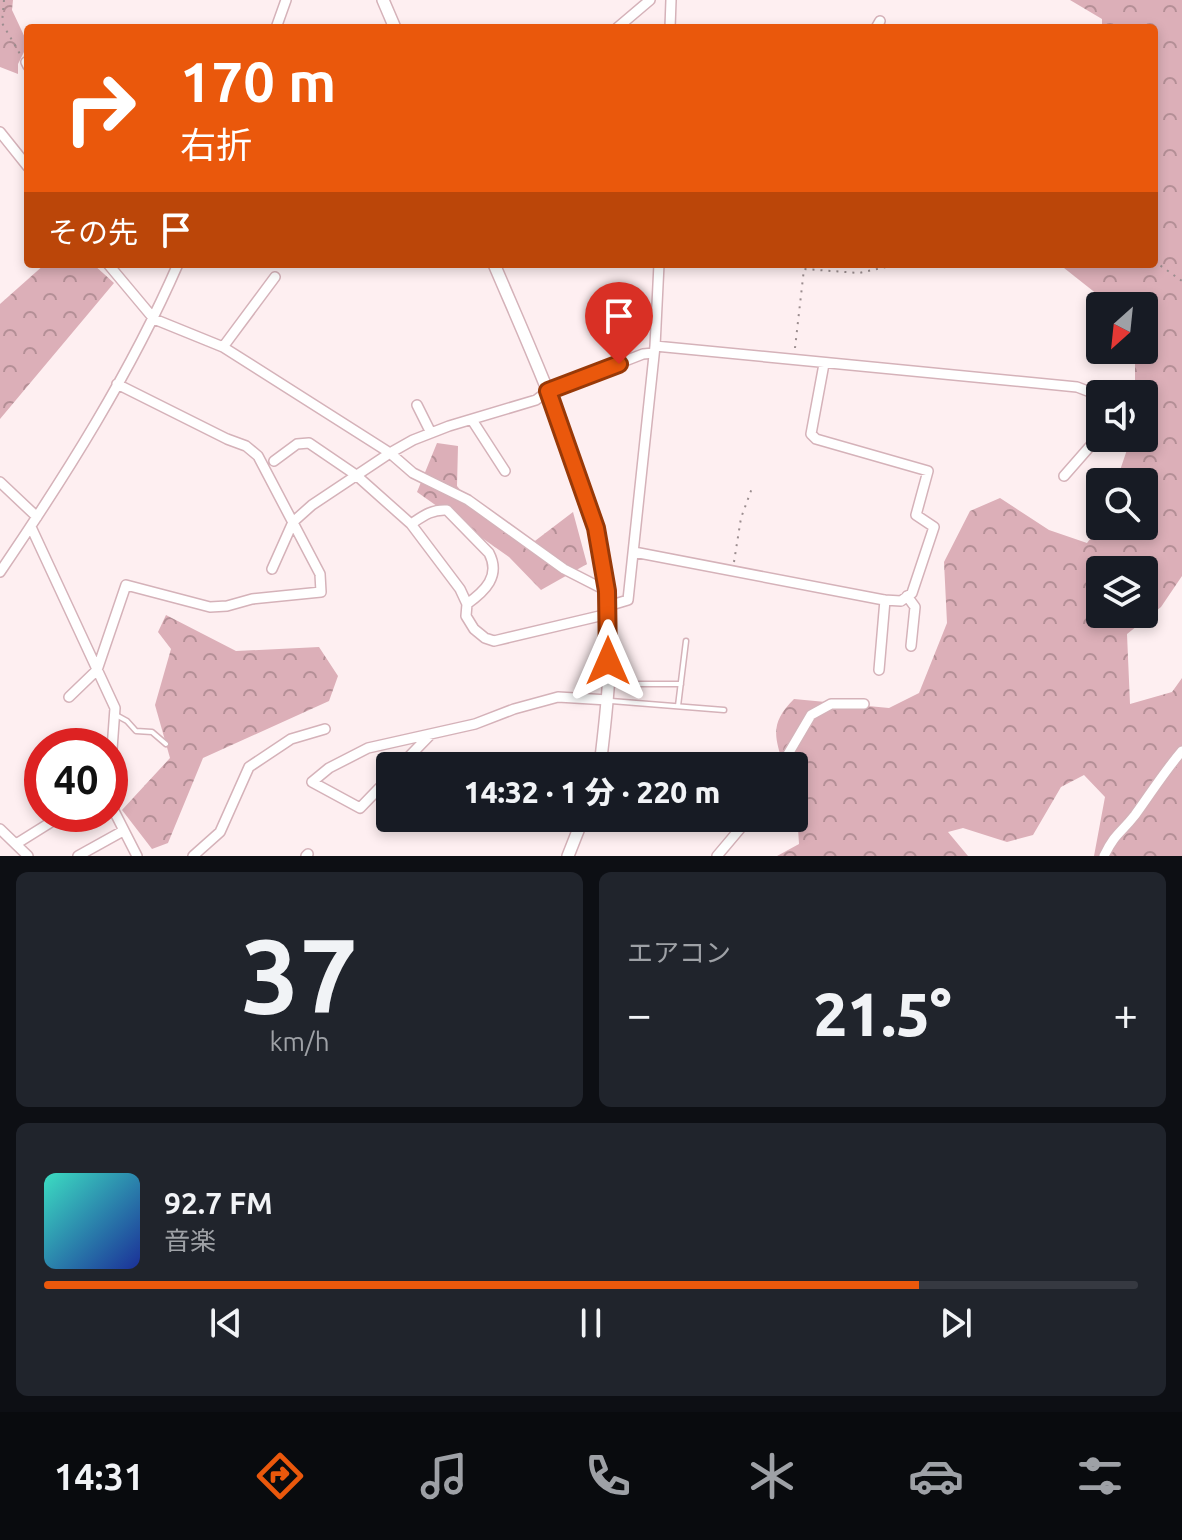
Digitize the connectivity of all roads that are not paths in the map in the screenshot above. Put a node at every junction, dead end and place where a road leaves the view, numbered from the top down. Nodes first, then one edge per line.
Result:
1 (286, 0) edge
2 (383, 0) edge
3 (650, 0) edge
4 (671, 0) edge
5 (277, 24) edge
6 (393, 24) edge
7 (622, 24) edge
8 (670, 24) edge
9 (0, 132) edge
10 (24, 162) edge
11 (111, 268) edge
12 (176, 268) edge
13 (496, 268) edge
14 (659, 268) edge
15 (275, 277) dead end
16 (154, 319) junction
17 (223, 347) junction
18 (655, 349) junction
19 (824, 364) junction
20 (117, 384) junction
21 (1086, 388) edge
22 (548, 391) junction
23 (417, 405) dead end
24 (472, 420) junction
25 (431, 433) junction
26 (1086, 451) edge
27 (390, 453) junction
28 (274, 461) dead end
29 (505, 471) dead end
30 (356, 475) junction
31 (1064, 476) dead end
32 (0, 482) edge
33 (37, 517) junction
34 (293, 522) junction
35 (411, 524) junction
36 (31, 527) junction
37 (634, 552) junction
38 (272, 569) dead end
39 (0, 572) edge
40 (607, 591) junction
41 (907, 596) junction
42 (885, 600) junction
43 (467, 604) junction
44 (608, 610) junction
45 (686, 641) dead end
46 (911, 646) dead end
47 (97, 670) junction
48 (879, 670) dead end
49 (608, 684) junction
50 (681, 684) junction
51 (69, 697) dead end
52 (608, 700) junction
53 (864, 704) dead end
54 (678, 706) junction
55 (724, 710) dead end
56 (114, 714) junction
57 (113, 728) edge
58 (325, 729) dead end
59 (431, 734) junction
60 (166, 744) dead end
61 (1182, 751) edge
62 (414, 752) edge
63 (602, 752) edge
64 (789, 752) edge
65 (376, 791) edge
66 (0, 829) edge
67 (44, 832) edge
68 (121, 832) edge
69 (124, 832) edge
70 (577, 832) edge
71 (737, 832) edge
72 (22, 852) edge
73 (78, 856) edge
74 (137, 856) edge
75 (193, 856) edge
76 (568, 856) edge
77 (717, 856) edge
78 (1104, 856) edge

1 - 5 street
2 - 6 street
3 - 7 street
4 - 8 street
9 - 10 street
11 - 16 street
12 - 16 street
13 - 22 street
14 - 18 street
15 - 17 street
16 - 17 street
16 - 20 street
17 - 27 street
18 - 19 street
18 - 22 street
18 - 37 street
19 - 21 street
19 - 41 street
20 - 33 street
20 - 34 street
22 - 24 street
22 - 40 street
23 - 25 street
24 - 25 street
24 - 29 street
25 - 27 street
26 - 31 street
27 - 30 street
27 - 40 street
28 - 30 street
30 - 34 street
30 - 35 street
32 - 33 street
33 - 36 street
34 - 38 street
34 - 47 street
35 - 43 street
35 - 43 street
36 - 39 street
36 - 47 street
37 - 42 street
37 - 44 street
40 - 44 street
41 - 42 street
41 - 46 street
42 - 48 street
43 - 44 street
44 - 49 street
45 - 50 lane
47 - 51 street
47 - 56 street
49 - 50 lane
49 - 52 street
50 - 54 lane
52 - 54 lane
52 - 59 street
52 - 63 street
53 - 64 street
54 - 55 lane
56 - 57 street
56 - 60 lane
58 - 75 street
59 - 62 street
59 - 65 street
61 - 78 street
66 - 72 street
67 - 72 street
68 - 73 street
69 - 74 street
70 - 76 street
71 - 77 street

